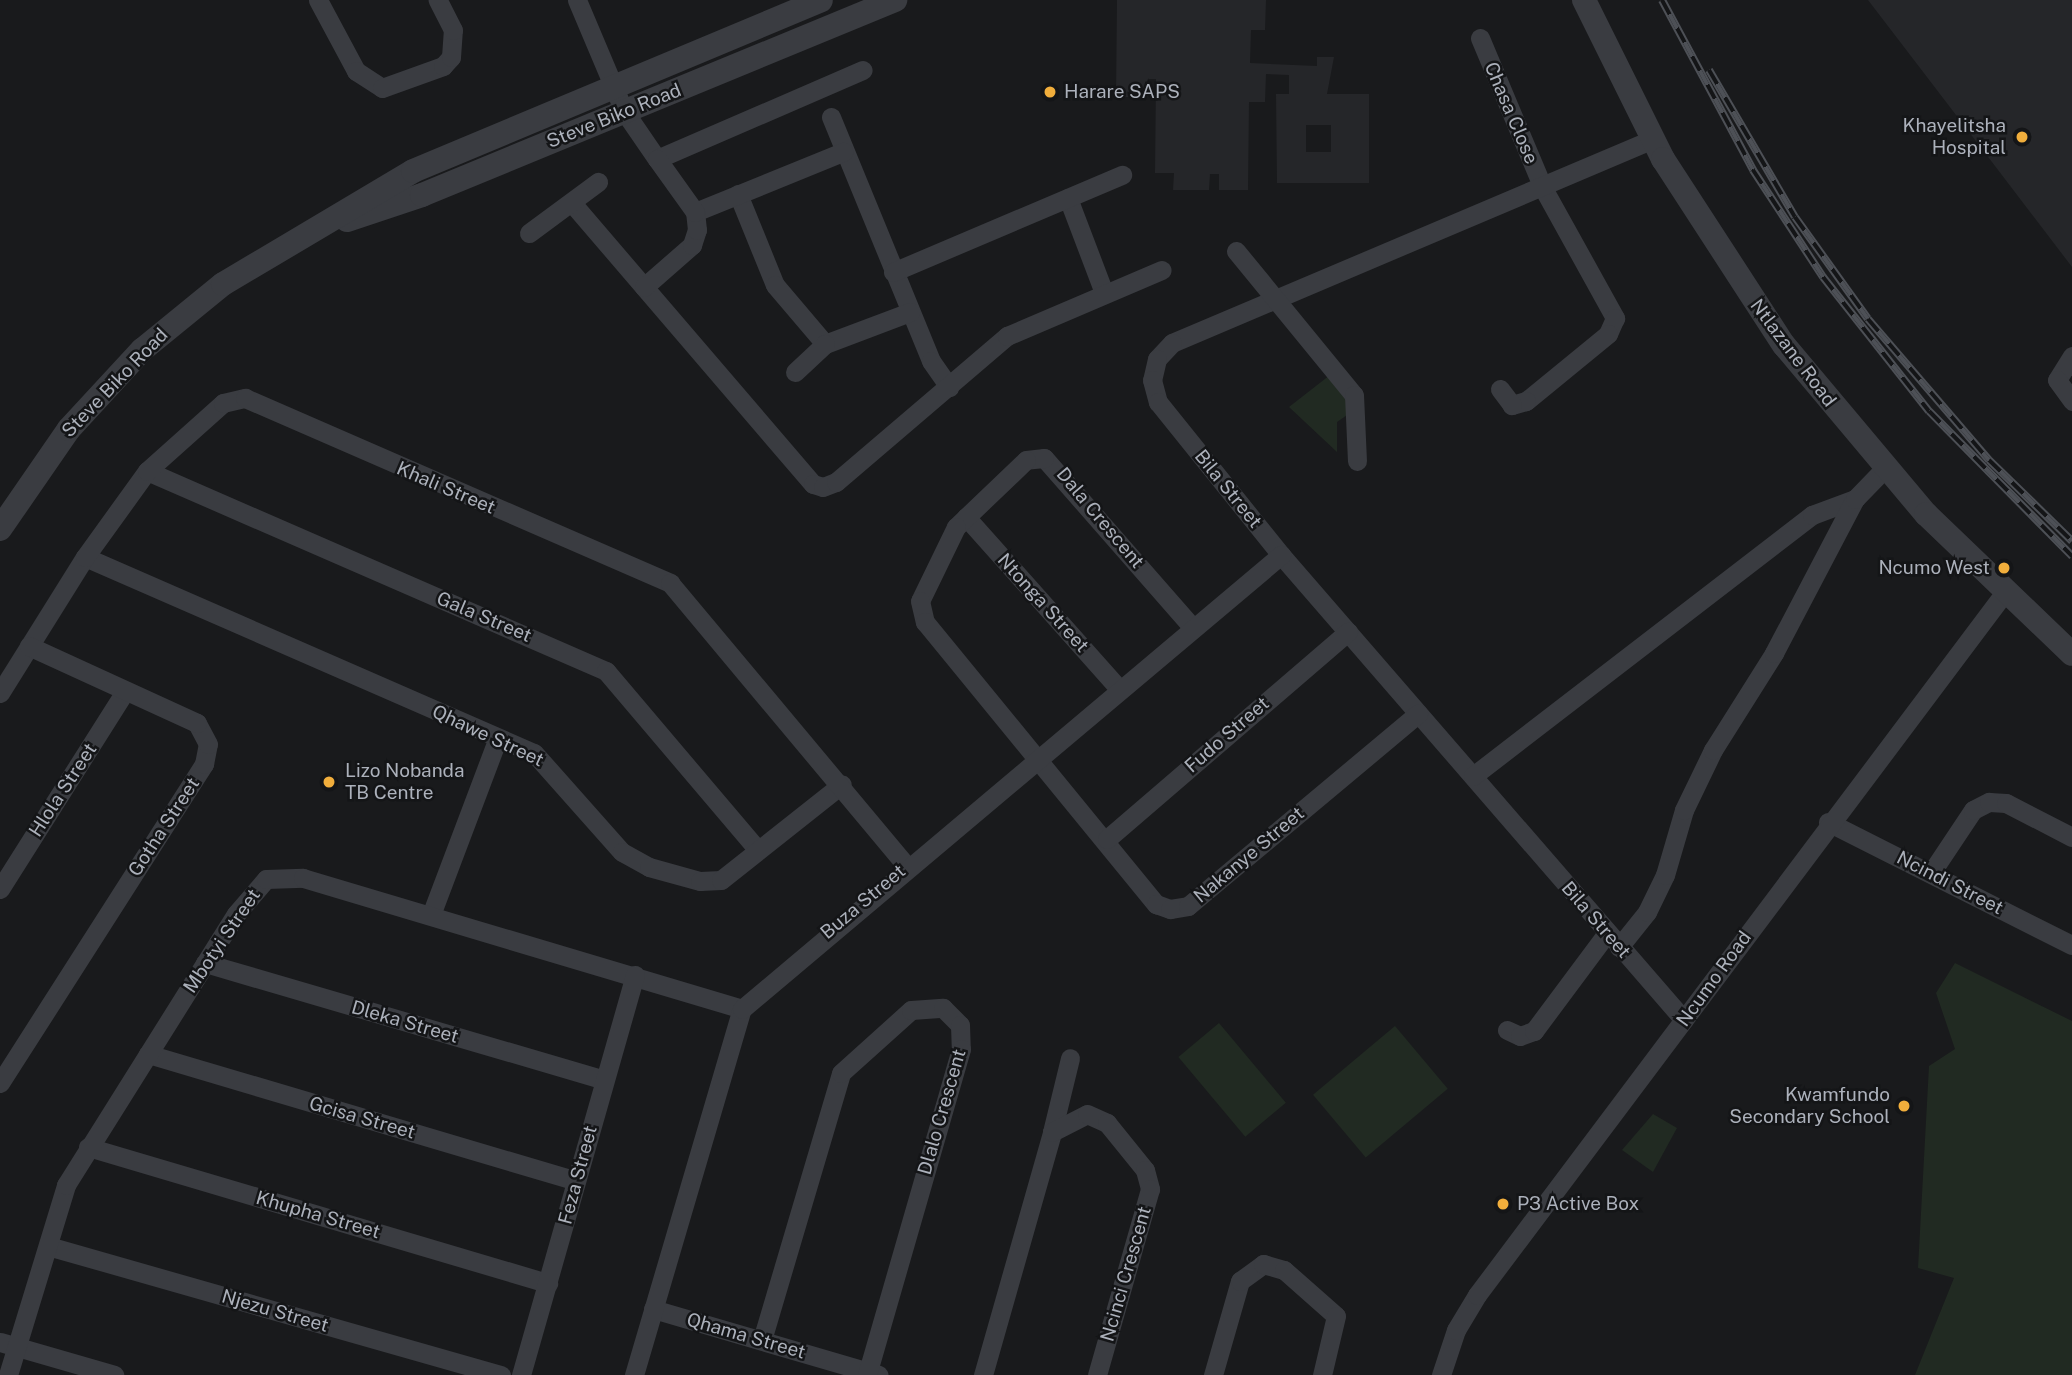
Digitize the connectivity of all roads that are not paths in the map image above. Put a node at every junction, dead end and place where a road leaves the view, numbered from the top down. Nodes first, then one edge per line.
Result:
1 (318, 0) edge
2 (438, 0) edge
3 (577, 0) edge
4 (821, 0) edge
5 (895, 0) edge
6 (1584, 0) edge
7 (1480, 38) dead end
8 (863, 70) dead end
9 (619, 100) junction
10 (831, 117) dead end
11 (1653, 139) junction
12 (843, 152) junction
13 (657, 159) junction
14 (1122, 175) dead end
15 (598, 182) dead end
16 (1542, 188) junction
17 (738, 194) junction
18 (1068, 198) junction
19 (572, 203) junction
20 (695, 212) junction
21 (529, 233) dead end
22 (1236, 251) dead end
23 (1162, 270) dead end
24 (892, 272) junction
25 (644, 287) junction
26 (1104, 293) junction
27 (1276, 299) junction
28 (910, 312) junction
29 (825, 344) junction
30 (2072, 356) edge
31 (795, 372) dead end
32 (949, 387) junction
33 (1500, 388) dead end
34 (2072, 401) edge
35 (1357, 461) dead end
36 (1885, 468) junction
37 (147, 471) junction
38 (1855, 499) junction
39 (966, 517) junction
40 (0, 529) edge
41 (1281, 555) junction
42 (85, 557) junction
43 (2005, 592) junction
44 (1193, 628) junction
45 (1348, 632) junction
46 (29, 646) junction
47 (2072, 654) edge
48 (1119, 689) junction
49 (125, 691) junction
50 (0, 693) edge
51 (1418, 714) junction
52 (498, 738) junction
53 (1039, 755) junction
54 (1473, 776) junction
55 (842, 784) junction
56 (1828, 822) junction
57 (2072, 837) edge
58 (1107, 839) junction
59 (758, 850) junction
60 (906, 866) junction
61 (1930, 873) junction
62 (0, 889) edge
63 (431, 915) junction
64 (1613, 940) junction
65 (2072, 945) edge
66 (205, 963) junction
67 (635, 975) junction
68 (741, 1009) junction
69 (1684, 1020) junction
70 (1507, 1030) dead end
71 (148, 1055) junction
72 (1070, 1058) dead end
73 (604, 1080) junction
74 (0, 1083) edge
75 (1052, 1132) junction
76 (88, 1147) junction
77 (576, 1181) junction
78 (48, 1246) junction
79 (548, 1283) junction
80 (653, 1309) junction
81 (762, 1340) junction
82 (8, 1345) edge
83 (874, 1373) edge
84 (8, 1375) edge
85 (114, 1375) edge
86 (501, 1375) edge
87 (521, 1375) edge
88 (634, 1375) edge
89 (983, 1375) edge
90 (1097, 1375) edge
91 (1213, 1375) edge
92 (1322, 1375) edge
93 (1441, 1375) edge

1 - 2 street
3 - 9 street
4 - 9 street, Steve Biko Road
5 - 9 street, Steve Biko Road
6 - 11 street, Ntlazane Road
7 - 16 street, Chasa Close
8 - 13 street
9 - 13 street
9 - 40 street, Steve Biko Road
10 - 12 street
11 - 16 street, Bila Street
11 - 36 street, Ntlazane Road
12 - 17 street
12 - 24 street
13 - 20 street
14 - 18 street
15 - 19 street
16 - 27 street, Bila Street
16 - 33 street, Chasa Close
17 - 20 street
17 - 29 street
18 - 24 street
18 - 26 street
19 - 21 street
19 - 25 street
20 - 25 street
22 - 27 street
23 - 26 street
24 - 28 street
25 - 32 street
26 - 32 street
27 - 35 street
27 - 41 street, Bila Street
28 - 29 street
28 - 32 street
29 - 31 street
30 - 34 street
36 - 38 street
36 - 43 street, Ntlazane Road
37 - 42 street, Khali Street
37 - 55 street, Khali Street
37 - 59 street, Gala Street
38 - 54 street
38 - 64 street
39 - 44 street, Dala Crescent
39 - 48 street, Ntonga Street
39 - 53 street, Dala Crescent
41 - 44 street, Buza Street
41 - 45 street, Bila Street
42 - 46 street, Khali Street
42 - 52 street, Qhawe Street
43 - 47 street, Ntlazane Road
43 - 56 street, Ncumo Road
44 - 48 street, Buza Street
45 - 51 street, Bila Street
45 - 58 street, Fudo Street
46 - 49 street, Gotha Street
46 - 50 street, Khali Street
48 - 53 street, Buza Street
49 - 62 street, Hlola Street
49 - 74 street, Gotha Street
51 - 54 street, Bila Street
51 - 58 street, Nakanye Street
52 - 59 street, Qhawe Street
52 - 63 street
53 - 58 street, Nakanye Street
53 - 60 street, Buza Street
54 - 64 street, Bila Street
55 - 59 street, Qhawe Street
55 - 60 street, Khali Street
56 - 61 street, Ncindi Street
56 - 69 street, Ncumo Road
57 - 61 street
60 - 68 street, Buza Street
61 - 65 street, Ncindi Street
63 - 66 street, Mbotyi Street
63 - 67 street, Mbotyi Street
64 - 69 street, Bila Street
64 - 70 street
66 - 71 street, Mbotyi Street
66 - 73 street, Dleka Street
67 - 68 street, Mbotyi Street
67 - 73 street, Feza Street
68 - 80 street
69 - 93 street, Ncumo Road
71 - 76 street, Mbotyi Street
71 - 77 street, Gcisa Street
72 - 75 street
73 - 77 street, Feza Street
75 - 89 street
75 - 90 street, Ncinci Crescent
76 - 78 street, Mbotyi Street
76 - 79 street, Khupha Street
77 - 79 street, Feza Street
78 - 82 street, Mbotyi Street
78 - 86 street, Njezu Street
79 - 87 street, Feza Street
80 - 81 street, Qhama Street
80 - 88 street
81 - 83 street, Qhama Street
81 - 83 street, Dlalo Crescent
82 - 84 street, Mbotyi Street
82 - 85 street
91 - 92 street

